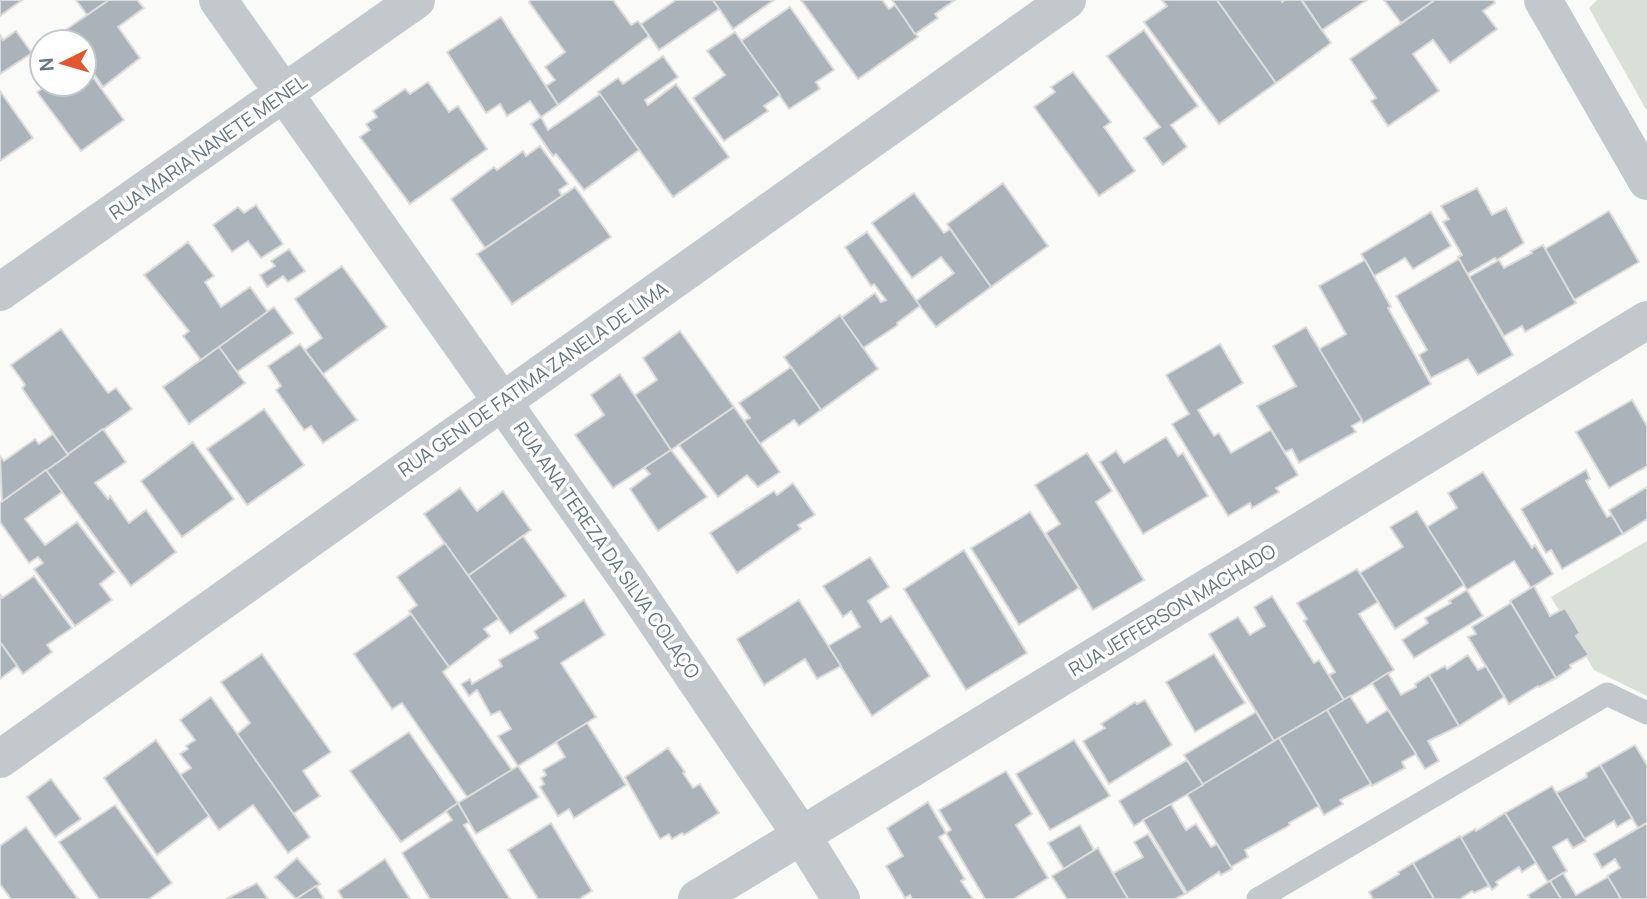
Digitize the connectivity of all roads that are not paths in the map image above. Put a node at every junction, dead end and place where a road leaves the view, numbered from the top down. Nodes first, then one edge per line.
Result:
1 (218, 0) edge
2 (416, 0) edge
3 (1067, 0) edge
4 (1543, 0) edge
5 (286, 93) junction
6 (1647, 181) edge
7 (0, 292) edge
8 (1647, 320) edge
9 (503, 401) junction
10 (1647, 713) edge
11 (0, 759) edge
12 (802, 836) junction
13 (697, 899) edge
14 (841, 899) edge
15 (1258, 899) edge

1 - 5 street, RUA ANA TEREZA DA SILVA COLAÇO
2 - 5 street, RUA MARIA NANETE MENEL
3 - 9 street, RUA GENI DE FATIMA ZANELA DE LIMA
4 - 6 street
5 - 7 street, RUA MARIA NANETE MENEL
5 - 9 street, RUA ANA TEREZA DA SILVA COLAÇO
8 - 12 street, RUA JEFFERSON MACHADO
9 - 11 street, RUA GENI DE FATIMA ZANELA DE LIMA
9 - 12 street, RUA ANA TEREZA DA SILVA COLAÇO
10 - 15 lane
12 - 13 street, RUA JEFFERSON MACHADO
12 - 14 street, RUA ANA TEREZA DA SILVA COLAÇO

